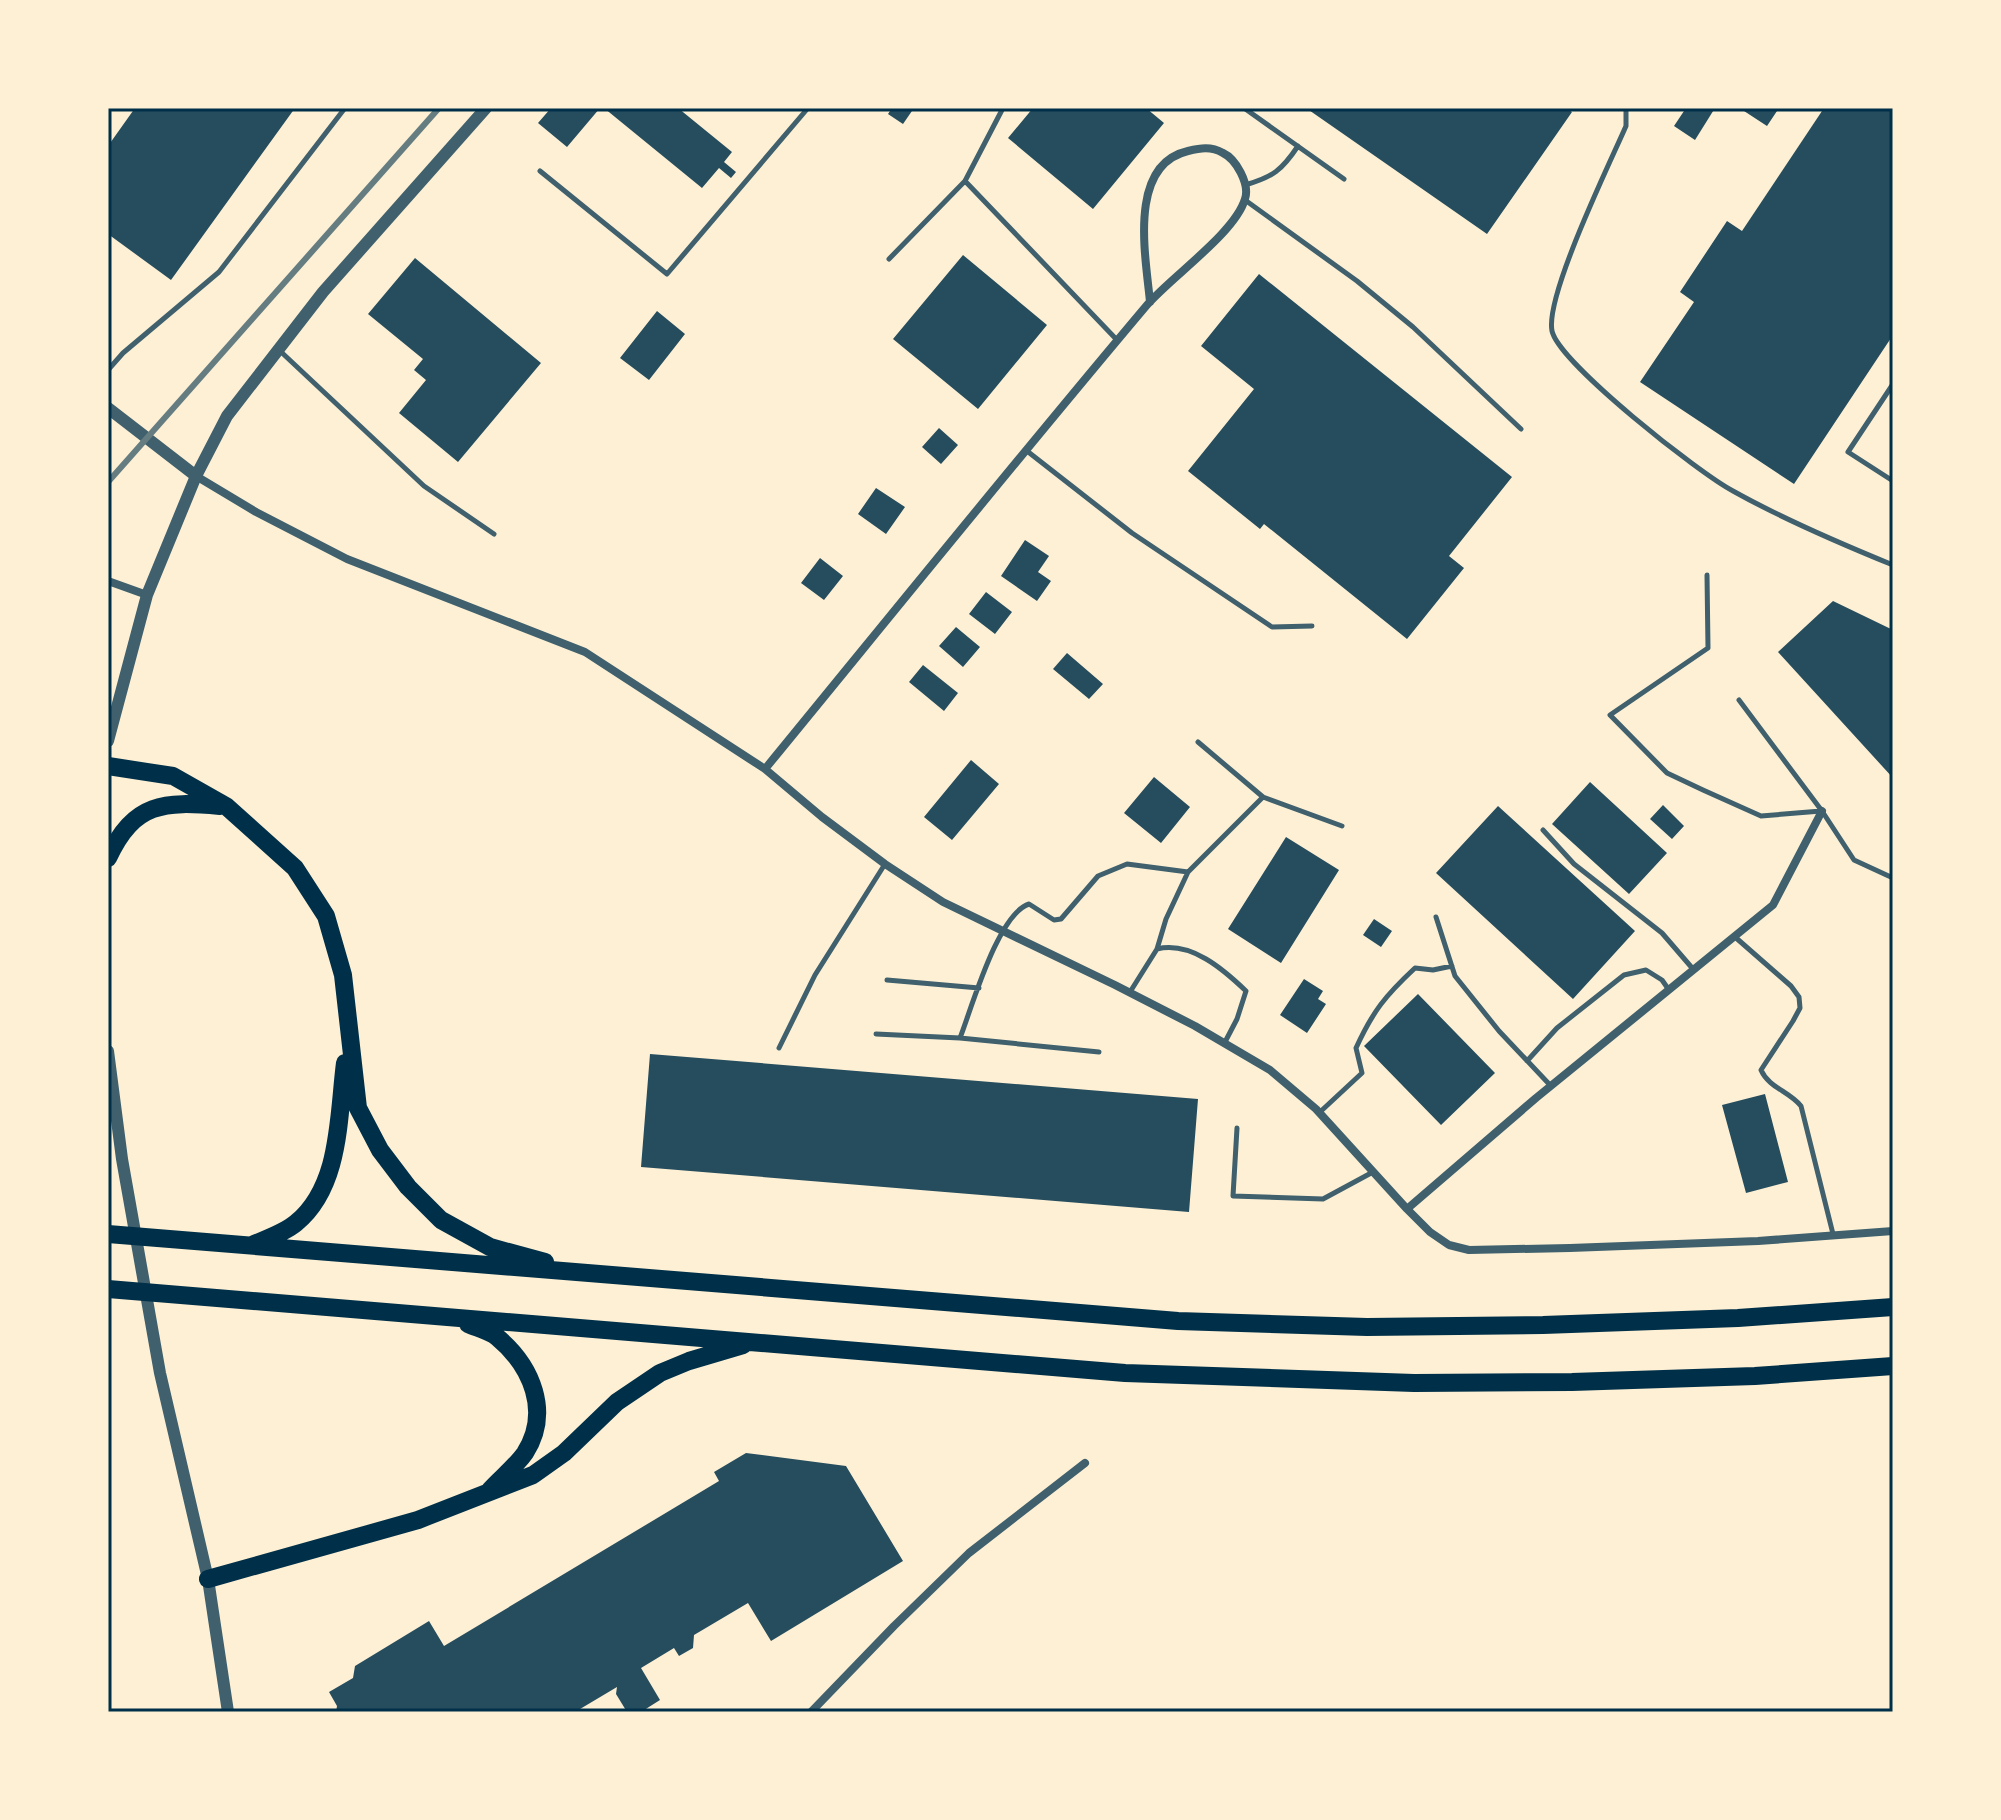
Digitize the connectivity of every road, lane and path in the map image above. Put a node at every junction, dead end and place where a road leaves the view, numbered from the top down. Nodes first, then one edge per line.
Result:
1 (345, 108) edge
2 (486, 108) edge
3 (808, 108) edge
4 (1003, 108) edge
5 (1244, 108) edge
6 (1626, 108) edge
7 (1298, 146) junction
8 (540, 171) dead end
9 (1344, 179) dead end
10 (965, 181) junction
11 (1244, 185) junction
12 (1245, 200) junction
13 (889, 259) dead end
14 (1150, 302) junction
15 (1118, 340) junction
16 (278, 349) junction
17 (108, 370) edge
18 (1893, 384) edge
19 (108, 408) edge
20 (1521, 429) dead end
21 (1027, 451) junction
22 (196, 476) junction
23 (1893, 480) edge
24 (494, 534) dead end
25 (1893, 565) edge
26 (1707, 575) dead end
27 (108, 581) edge
28 (147, 595) junction
29 (1312, 626) dead end
30 (1739, 700) dead end
31 (112, 710) edge
32 (108, 741) edge
33 (1198, 742) dead end
34 (108, 766) edge
35 (765, 769) junction
36 (1263, 797) junction
37 (226, 806) junction
38 (1822, 811) junction
39 (1342, 826) dead end
40 (1543, 830) dead end
41 (108, 858) edge
42 (885, 864) junction
43 (1188, 872) junction
44 (1893, 878) edge
45 (1436, 917) dead end
46 (1001, 930) junction
47 (1735, 937) junction
48 (1157, 949) junction
49 (1452, 966) junction
50 (1694, 970) junction
51 (887, 980) dead end
52 (979, 988) junction
53 (1669, 990) junction
54 (1130, 993) junction
55 (876, 1034) dead end
56 (349, 1036) junction
57 (960, 1038) junction
58 (1224, 1043) junction
59 (779, 1048) dead end
60 (108, 1051) edge
61 (1099, 1052) dead end
62 (1527, 1061) junction
63 (1551, 1086) junction
64 (1319, 1113) junction
65 (1237, 1128) dead end
66 (1374, 1172) junction
67 (1407, 1209) junction
68 (1893, 1231) edge
69 (108, 1234) edge
70 (1833, 1235) junction
71 (250, 1246) junction
72 (590, 1274) junction
73 (108, 1289) edge
74 (1893, 1307) edge
75 (447, 1316) junction
76 (754, 1342) junction
77 (1893, 1366) edge
78 (1085, 1463) dead end
79 (485, 1495) junction
80 (208, 1579) junction
81 (228, 1712) edge
82 (811, 1712) edge

1 - 17 lane
2 - 16 street
3 - 8 lane
4 - 10 lane
5 - 7 lane
6 - 25 lane
7 - 9 lane
7 - 11 lane
10 - 13 lane
10 - 15 lane
11 - 12 street
11 - 14 street
12 - 14 street
12 - 20 lane
14 - 15 street
15 - 21 street
16 - 22 street
16 - 24 lane
18 - 23 lane
19 - 22 street
21 - 29 lane
21 - 35 street
22 - 28 street
22 - 35 street
26 - 38 lane
27 - 28 street
28 - 31 street
30 - 38 lane
31 - 32 street
33 - 36 lane
34 - 37 highway
35 - 42 street
36 - 39 lane
36 - 43 lane
37 - 41 highway
37 - 56 highway
38 - 44 lane
38 - 47 street
40 - 50 lane
42 - 46 street
42 - 59 lane
43 - 46 lane
43 - 48 lane
45 - 49 lane
46 - 52 lane
46 - 54 street
47 - 50 street
47 - 70 lane
48 - 54 lane
48 - 58 lane
49 - 62 lane
49 - 64 lane
50 - 53 street
51 - 52 lane
52 - 57 lane
53 - 62 lane
53 - 63 street
54 - 58 street
55 - 57 lane
56 - 71 highway
56 - 72 highway
57 - 61 lane
58 - 64 street
60 - 80 street
62 - 63 lane
63 - 67 street
64 - 66 street
65 - 66 lane
66 - 67 street
67 - 70 street
68 - 70 street
69 - 71 highway
71 - 72 highway
72 - 74 highway
73 - 75 highway
75 - 76 highway
75 - 79 highway
76 - 77 highway
76 - 79 highway
78 - 82 street
79 - 80 highway
80 - 81 street

